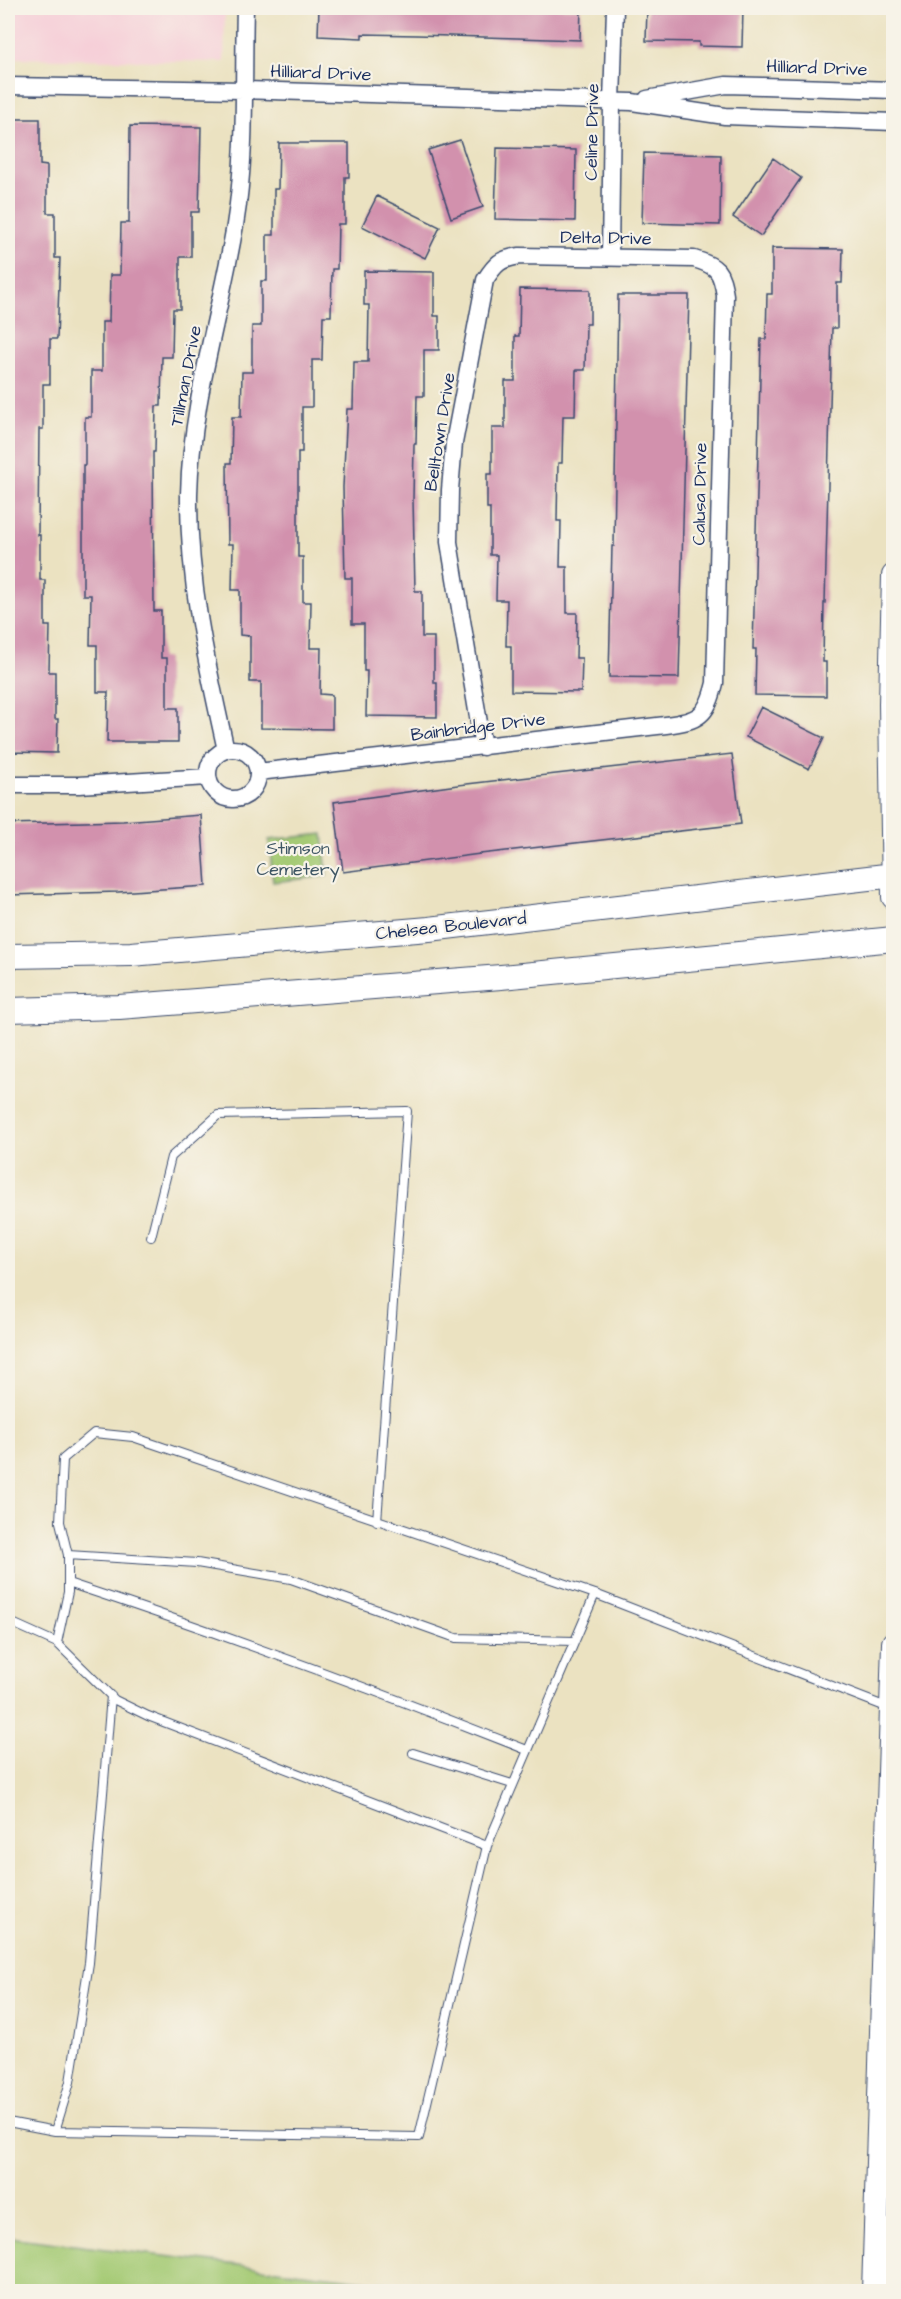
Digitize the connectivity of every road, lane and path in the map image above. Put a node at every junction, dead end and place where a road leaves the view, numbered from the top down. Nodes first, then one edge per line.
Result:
1 (245, 8) edge
2 (615, 8) edge
3 (8, 86) edge
4 (243, 90) junction
5 (894, 90) edge
6 (612, 102) junction
7 (632, 102) junction
8 (894, 122) edge
9 (610, 257) junction
10 (493, 268) joint
11 (719, 271) joint
12 (894, 576) edge
13 (702, 716) joint
14 (483, 747) junction
15 (226, 750) junction
16 (258, 772) junction
17 (208, 777) junction
18 (8, 785) edge
19 (893, 874) edge
20 (894, 897) edge
21 (894, 939) edge
22 (8, 956) edge
23 (8, 1010) edge
24 (151, 1237) dead end
25 (377, 1521) junction
26 (68, 1555) junction
27 (68, 1583) junction
28 (595, 1594) junction
29 (8, 1621) edge
30 (573, 1641) junction
31 (57, 1643) junction
32 (894, 1643) edge
33 (111, 1696) junction
34 (893, 1709) edge
35 (527, 1750) junction
36 (413, 1753) dead end
37 (512, 1784) junction
38 (487, 1846) junction
39 (8, 2122) edge
40 (55, 2131) junction
41 (874, 2292) edge

1 - 4 street, Tillman Drive
2 - 6 street, Celine Drive
3 - 4 street, Hilliard Drive
4 - 6 street, Hilliard Drive
4 - 15 street, Tillman Drive
5 - 7 street, Hilliard Drive
6 - 7 street, Hilliard Drive
6 - 9 street, Celine Drive
7 - 8 street, Hilliard Drive
9 - 10 street, Delta Drive
9 - 11 street, Delta Drive
10 - 14 street, Belltown Drive
11 - 13 street, Calusa Drive
12 - 19 main road
13 - 14 street, Bainbridge Drive
14 - 16 street, Bainbridge Drive
15 - 16 street
15 - 17 street
16 - 17 street
17 - 18 street
19 - 20 main road
19 - 22 main road, Chelsea Boulevard
21 - 23 main road
24 - 25 lane
25 - 26 lane
25 - 28 lane
26 - 27 lane
26 - 30 lane
27 - 31 lane
27 - 35 lane
28 - 30 lane
28 - 34 lane
29 - 31 lane
30 - 35 lane
31 - 33 lane
32 - 34 main road
33 - 38 lane
33 - 40 lane
34 - 41 main road
35 - 37 lane
36 - 37 lane
37 - 38 lane
38 - 40 lane
39 - 40 lane

